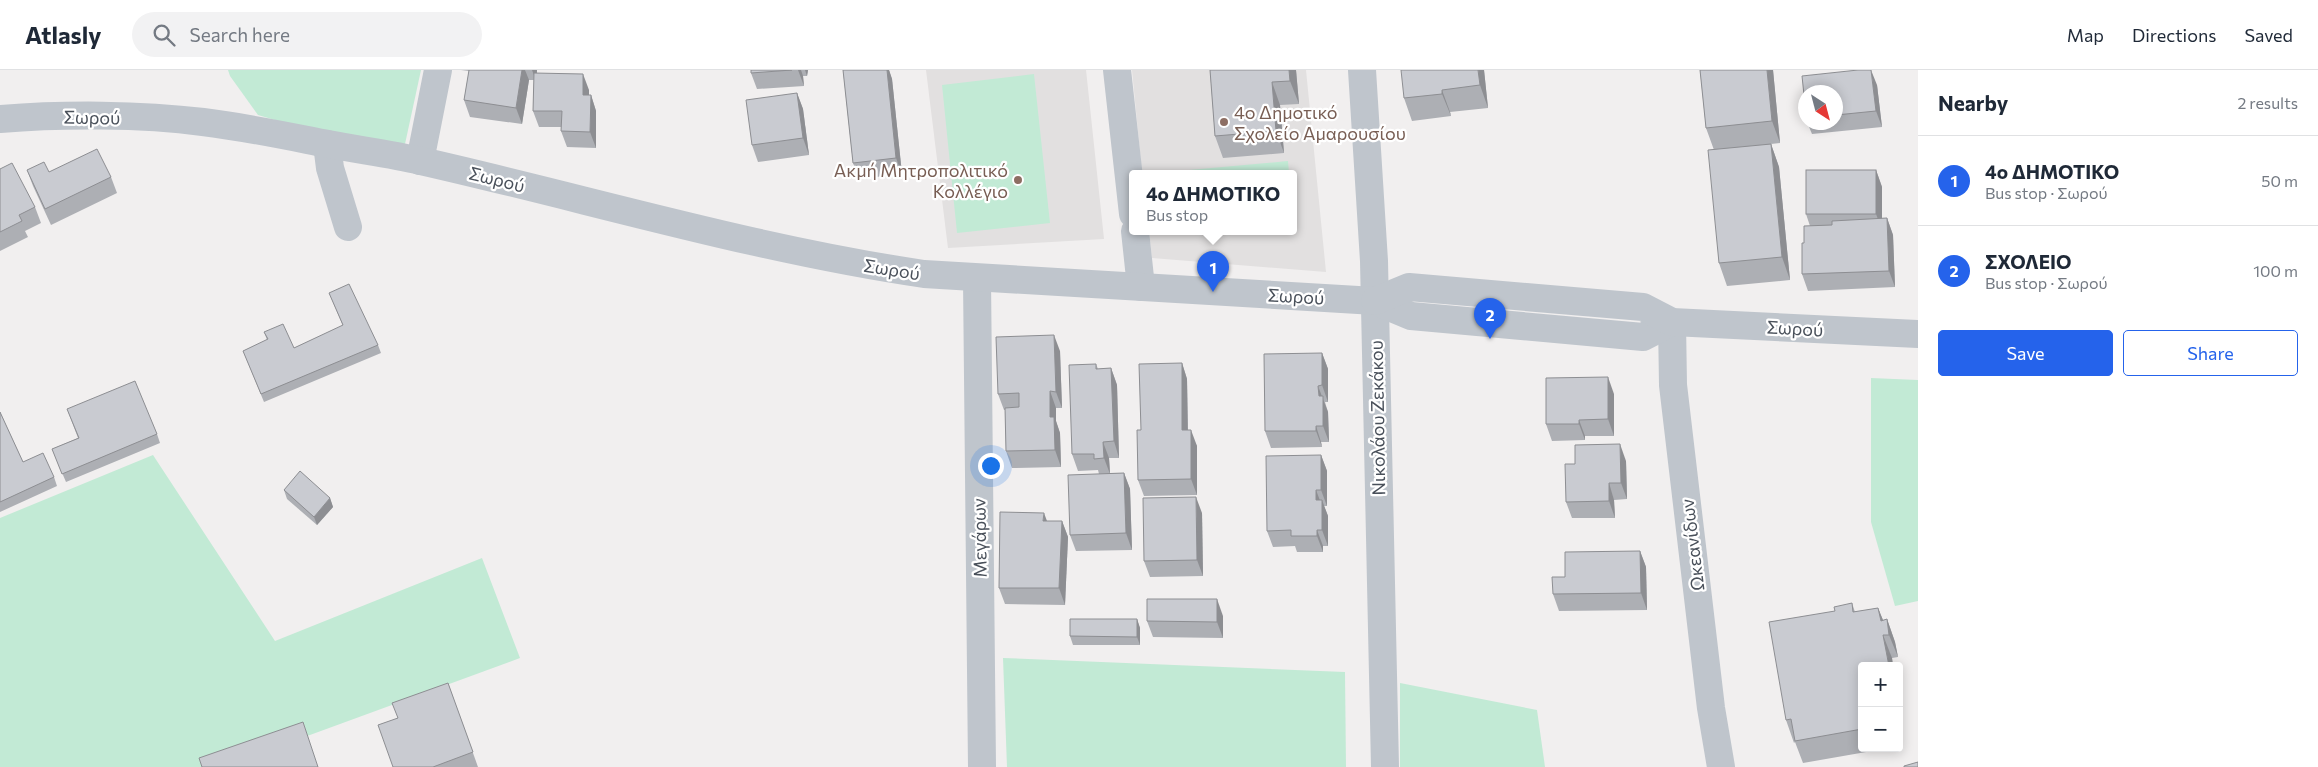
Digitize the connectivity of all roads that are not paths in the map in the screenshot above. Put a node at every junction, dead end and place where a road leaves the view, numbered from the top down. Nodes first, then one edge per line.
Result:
1 (438, 70) edge
2 (1117, 70) edge
3 (1362, 70) edge
4 (0, 119) edge
5 (327, 144) junction
6 (420, 161) junction
7 (1129, 178) edge
8 (348, 227) dead end
9 (1135, 235) edge
10 (977, 279) junction
11 (1141, 287) junction
12 (1375, 301) junction
13 (1672, 322) junction
14 (1918, 334) edge
15 (982, 767) edge
16 (1386, 767) edge
17 (1721, 767) edge

1 - 6 street
2 - 7 street
3 - 12 street, Νικολάου Ζεκάκου
4 - 5 street, Σωρού
5 - 6 street, Σωρού
5 - 8 street
6 - 10 street, Σωρού
9 - 11 street
10 - 11 street, Σωρού
10 - 15 street, Μεγάρων
11 - 12 street, Σωρού
12 - 13 street, Σωρού
12 - 16 street, Νικολάου Ζεκάκου
13 - 14 street, Σωρού
13 - 17 street, Ωκεανίδων

